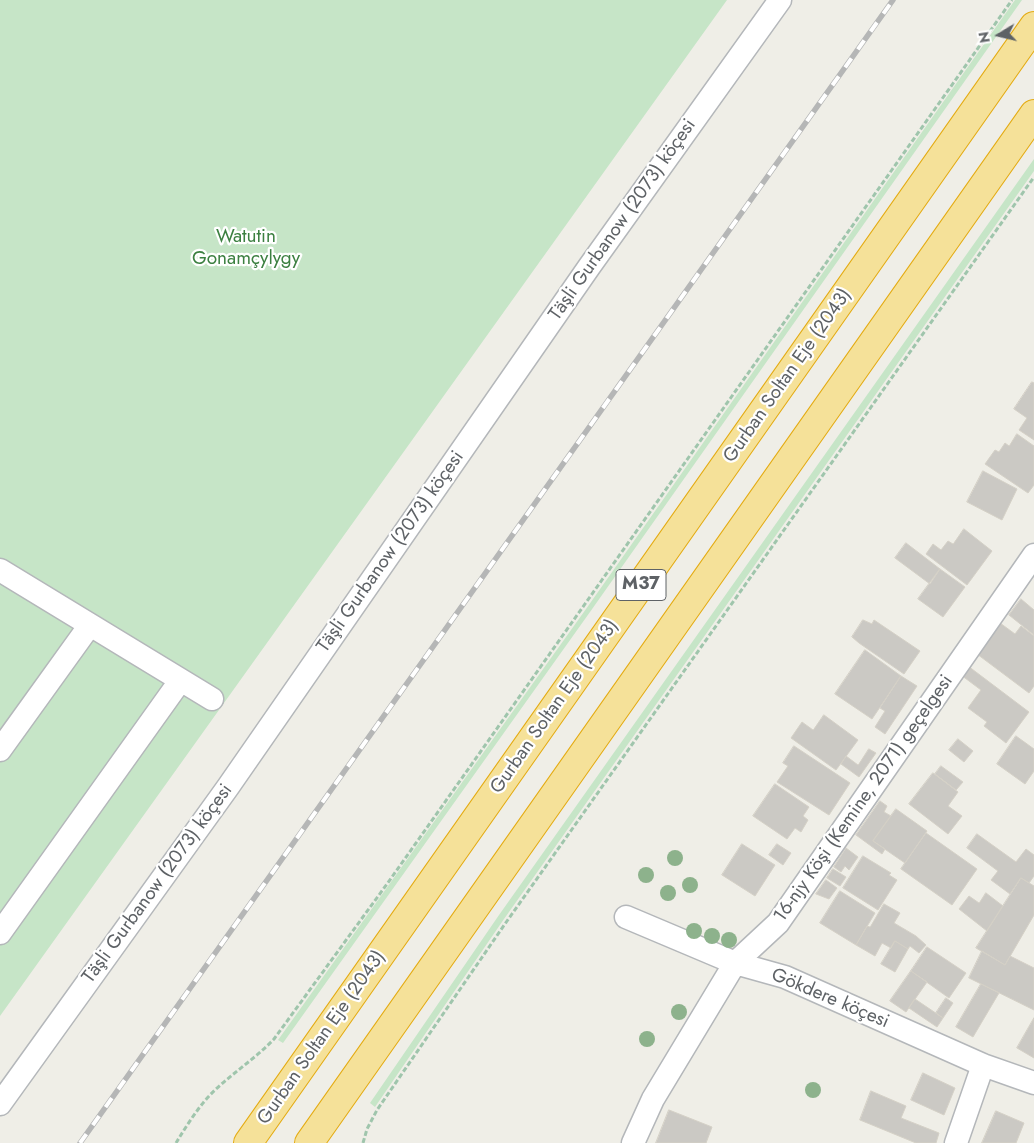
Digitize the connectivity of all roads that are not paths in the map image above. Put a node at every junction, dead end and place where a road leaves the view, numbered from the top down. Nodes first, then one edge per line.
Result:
1 (780, 0) edge
2 (1034, 26) edge
3 (1034, 114) edge
4 (1034, 555) edge
5 (0, 570) edge
6 (90, 625) junction
7 (180, 680) junction
8 (212, 699) dead end
9 (0, 750) edge
10 (626, 917) dead end
11 (0, 933) edge
12 (735, 963) junction
13 (983, 1064) junction
14 (1034, 1083) edge
15 (0, 1104) edge
16 (248, 1143) edge
17 (309, 1143) edge
18 (633, 1143) edge
19 (956, 1143) edge

1 - 15 street, Täşli Gurbanow (2073) köçesi
2 - 16 highway, Gurban Soltan Eje (2043) / M37
3 - 17 highway, M37
4 - 12 street, 16-njy Köşi (Kemine, 2071) geçelgesi
5 - 6 street
6 - 7 street
6 - 9 street
7 - 8 street
7 - 11 street
10 - 12 street, Gökdere köçesi
12 - 13 street, Gökdere köçesi
12 - 18 street, 16-njy Köşi (Kemine, 2071) geçelgesi
13 - 14 street, Gökdere köçesi
13 - 19 street

